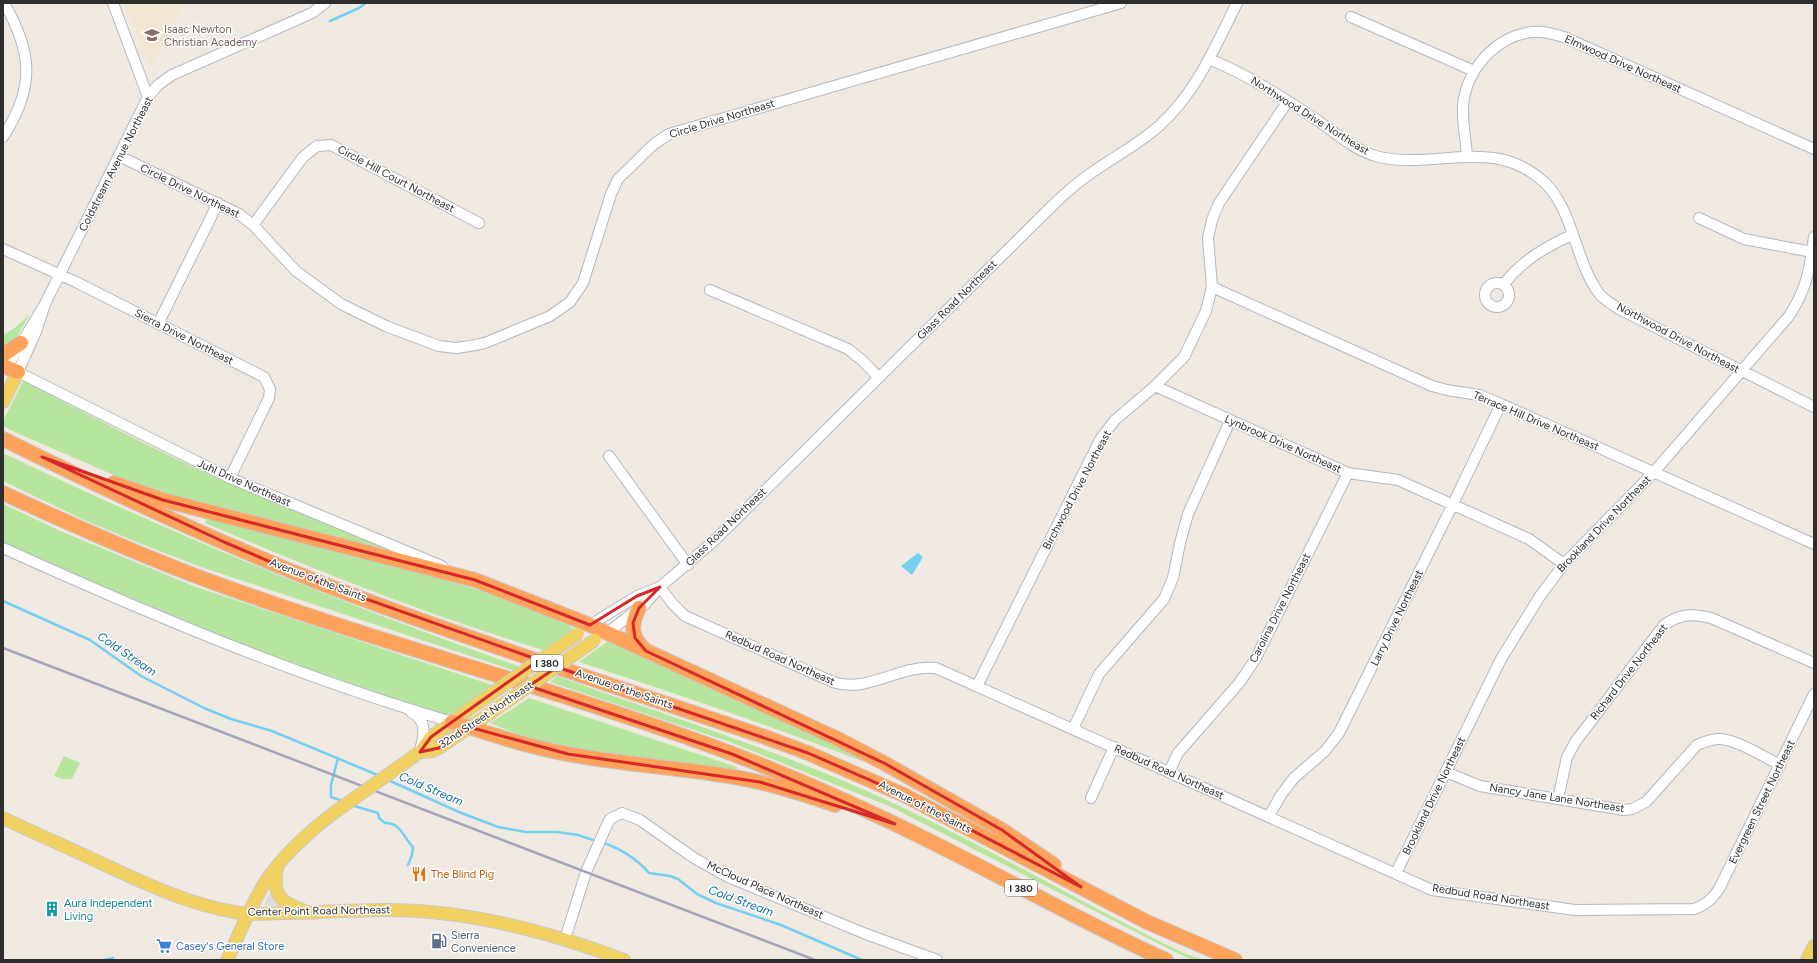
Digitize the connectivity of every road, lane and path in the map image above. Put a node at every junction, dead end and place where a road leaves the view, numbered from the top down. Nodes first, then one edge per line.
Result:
1 (4, 3) edge
2 (113, 3) edge
3 (325, 3) edge
4 (1121, 3) edge
5 (1236, 3) edge
6 (1351, 17) dead end
7 (1209, 59) junction
8 (1474, 71) junction
9 (148, 97) junction
10 (1288, 101) junction
11 (3, 137) edge
12 (1814, 149) edge
13 (119, 156) junction
14 (1468, 157) junction
15 (218, 203) junction
16 (1699, 218) dead end
17 (479, 223) dead end
18 (253, 225) junction
19 (1572, 235) junction
20 (1814, 237) edge
21 (3, 249) edge
22 (1812, 252) junction
23 (60, 275) junction
24 (1504, 284) dead end
25 (1212, 287) junction
26 (710, 290) dead end
27 (45, 304) junction
28 (158, 324) junction
29 (21, 343) joint
30 (7, 367) edge
31 (1741, 371) junction
32 (878, 377) junction
33 (1155, 386) junction
34 (3, 402) edge
35 (1501, 404) junction
36 (1814, 407) edge
37 (1230, 421) junction
38 (7, 441) edge
39 (609, 456) dead end
40 (42, 457) junction
41 (1654, 472) junction
42 (1348, 473) junction
43 (230, 478) junction
44 (3, 493) edge
45 (1453, 504) junction
46 (1814, 544) edge
47 (3, 548) edge
48 (1564, 564) junction
49 (688, 565) junction
50 (475, 580) junction
51 (660, 587) junction
52 (639, 608) junction
53 (590, 625) junction
54 (601, 636) junction
55 (646, 650) junction
56 (1814, 663) edge
57 (977, 686) junction
58 (1814, 694) edge
59 (402, 707) junction
60 (452, 722) junction
61 (469, 727) junction
62 (1073, 729) junction
63 (1114, 748) junction
64 (420, 752) junction
65 (1780, 765) junction
66 (1169, 772) junction
67 (1446, 772) junction
68 (1091, 798) dead end
69 (1558, 799) junction
70 (1270, 816) junction
71 (3, 818) edge
72 (895, 824) junction
73 (277, 866) junction
74 (1396, 873) junction
75 (1081, 887) junction
76 (1703, 906) joint
77 (249, 913) junction
78 (312, 913) junction
79 (565, 939) junction
80 (1814, 946) edge
81 (1147, 951) junction
82 (227, 960) edge
83 (624, 960) edge
84 (937, 960) edge
85 (1159, 960) edge
86 (1166, 960) edge
87 (1235, 960) edge
88 (1807, 960) edge

1 - 11 street
2 - 9 street
3 - 9 street, Coldstream Avenue Northeast
4 - 18 street, Circle Drive Northeast
5 - 7 street, Glass Road Northeast
6 - 8 street
7 - 10 street, Northwood Drive Northeast
7 - 32 street, Glass Road Northeast
8 - 12 street, Elmwood Drive Northeast
8 - 14 street, Elmwood Drive Northeast
9 - 13 street, Coldstream Avenue Northeast
10 - 14 street, Northwood Drive Northeast
10 - 25 street, Birchwood Drive Northeast
13 - 15 street, Circle Drive Northeast
13 - 23 street, Coldstream Avenue Northeast
14 - 19 street, Northwood Drive Northeast
15 - 18 street, Circle Drive Northeast
15 - 28 street
16 - 22 street
17 - 18 street, Circle Hill Court Northeast
19 - 24 street
19 - 31 street, Northwood Drive Northeast
20 - 22 street, Brookland Drive Northeast
21 - 23 street, Sierra Drive Northeast
22 - 31 street, Brookland Drive Northeast
23 - 27 street, Coldstream Avenue Northeast
23 - 28 street, Sierra Drive Northeast
25 - 33 street, Birchwood Drive Northeast
25 - 35 street, Terrace Hill Drive Northeast
26 - 32 street
27 - 29 street, Coldstream Avenue Northeast
27 - 30 street, Coldstream Avenue Northeast
28 - 43 street, Sierra Drive Northeast
29 - 30 highway
30 - 34 main road, Coldstream Avenue Northeast
30 - 43 street, Juhl Drive Northeast
31 - 36 street, Northwood Drive Northeast
31 - 41 street, Brookland Drive Northeast
32 - 49 street, Glass Road Northeast
33 - 37 street, Lynbrook Drive Northeast
33 - 57 street, Birchwood Drive Northeast
35 - 41 street, Terrace Hill Drive Northeast
35 - 45 street, Larry Drive Northeast
37 - 42 street, Lynbrook Drive Northeast
37 - 62 street
38 - 40 highway, Avenue of the Saints / I 380
39 - 49 street
40 - 50 highway
40 - 75 highway, Avenue of the Saints / I 380
41 - 46 street, Terrace Hill Drive Northeast
41 - 48 street, Brookland Drive Northeast
42 - 45 street, Lynbrook Drive Northeast
42 - 66 street, Carolina Drive Northeast
43 - 50 street, Juhl Drive Northeast
44 - 72 highway, I 380
45 - 48 street, Lynbrook Drive Northeast
45 - 70 street, Larry Drive Northeast
47 - 59 street
48 - 67 street, Brookland Drive Northeast
49 - 51 street, Glass Road Northeast
50 - 53 highway
51 - 52 street, 32nd Street Northeast
51 - 53 street, 32nd Street Northeast
51 - 57 street, Redbud Road Northeast
52 - 54 street, 32nd Street Northeast
52 - 55 highway
53 - 54 highway
53 - 60 main road, 32nd Street Northeast, bridge
54 - 55 highway
54 - 61 main road, 32nd Street Northeast, bridge
55 - 75 highway
56 - 69 street, Richard Drive Northeast
57 - 62 street, Redbud Road Northeast
58 - 65 street, Evergreen Street Northeast
59 - 60 street
59 - 64 street
60 - 61 highway
60 - 64 main road, 32nd Street Northeast
61 - 64 main road, 32nd Street Northeast
61 - 72 highway
62 - 63 street, Redbud Road Northeast
63 - 66 street, Redbud Road Northeast
63 - 68 street
64 - 73 main road, 32nd Street Northeast, bridge
65 - 69 street, Nancy Jane Lane Northeast
65 - 76 street, Evergreen Street Northeast
66 - 70 street, Redbud Road Northeast
67 - 69 street, Nancy Jane Lane Northeast
67 - 74 street, Brookland Drive Northeast
70 - 74 street, Redbud Road Northeast
71 - 77 main road, Center Point Road Northeast
72 - 81 highway, I 380
73 - 77 main road, 32nd Street Northeast
73 - 78 main road
74 - 76 street, Redbud Road Northeast
75 - 87 highway, Avenue of the Saints / I 380
77 - 78 main road, Center Point Road Northeast
77 - 82 main road, 32nd Street Northeast
78 - 79 main road, Center Point Road Northeast
79 - 83 main road, Center Point Road Northeast
79 - 84 street, McCloud Place Northeast
80 - 88 main road
81 - 85 highway
81 - 86 highway, I 380

